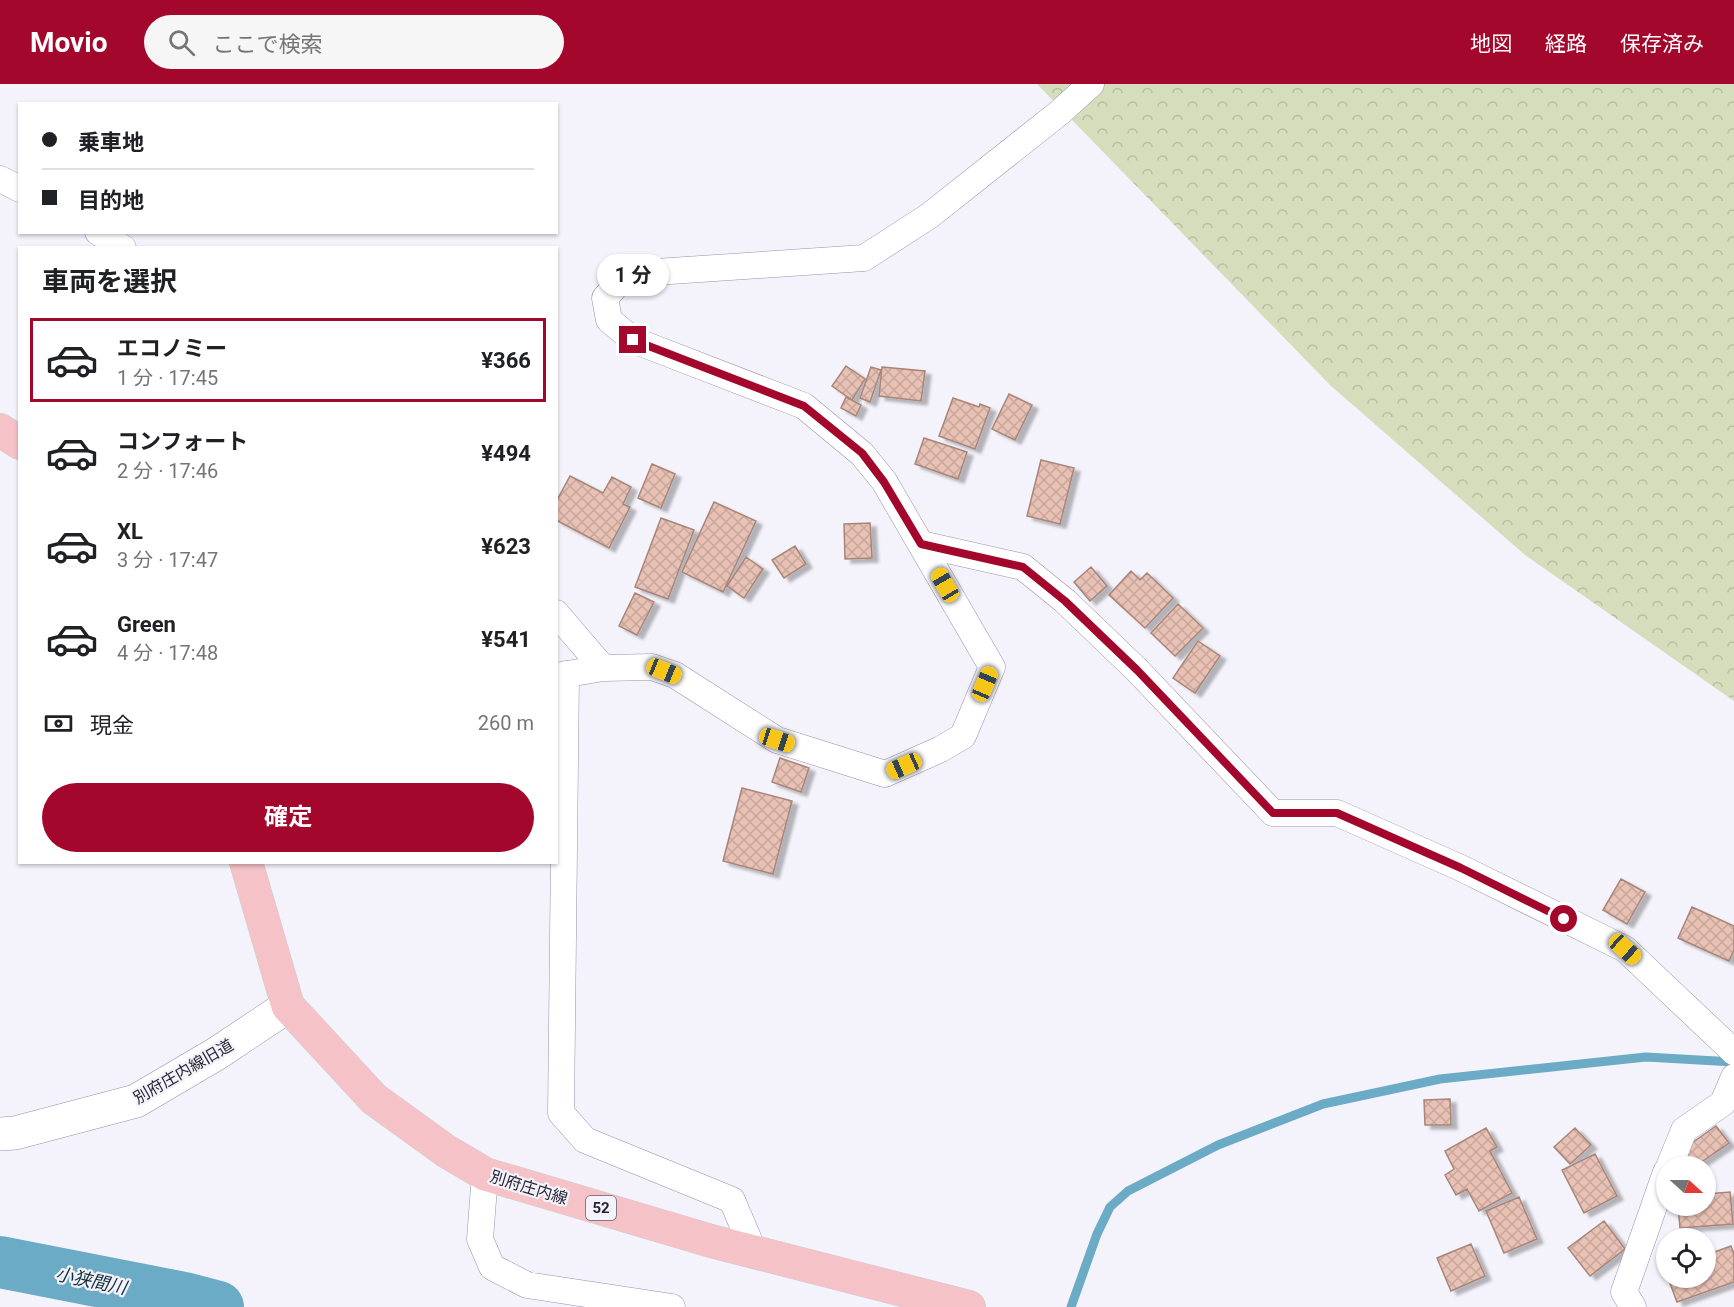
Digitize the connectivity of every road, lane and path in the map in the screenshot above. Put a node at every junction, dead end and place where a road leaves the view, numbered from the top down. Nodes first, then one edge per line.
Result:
1 (1091, 84) edge
2 (0, 179) edge
3 (18, 188) edge
4 (101, 234) edge
5 (120, 246) edge
6 (0, 430) edge
7 (18, 442) edge
8 (921, 544) junction
9 (558, 615) edge
10 (603, 668) junction
11 (561, 675) edge
12 (247, 864) edge
13 (288, 1006) junction
14 (1734, 1052) edge
15 (1734, 1077) edge
16 (0, 1134) edge
17 (1673, 1156) edge
18 (485, 1174) junction
19 (1656, 1201) edge
20 (754, 1252) junction
21 (672, 1307) edge
22 (969, 1307) edge
23 (1633, 1307) edge

1 - 8 street
2 - 3 street
4 - 5 street
6 - 7 main road
8 - 10 street
8 - 14 street
9 - 10 street
10 - 11 street
11 - 20 street
12 - 13 main road, 別府庄内線 / 52
13 - 16 street, 別府庄内線旧道
13 - 18 main road, 別府庄内線 / 52
15 - 17 street
18 - 20 main road, 別府庄内線 / 52
18 - 21 street
19 - 23 street
20 - 22 main road, 別府庄内線 / 52

